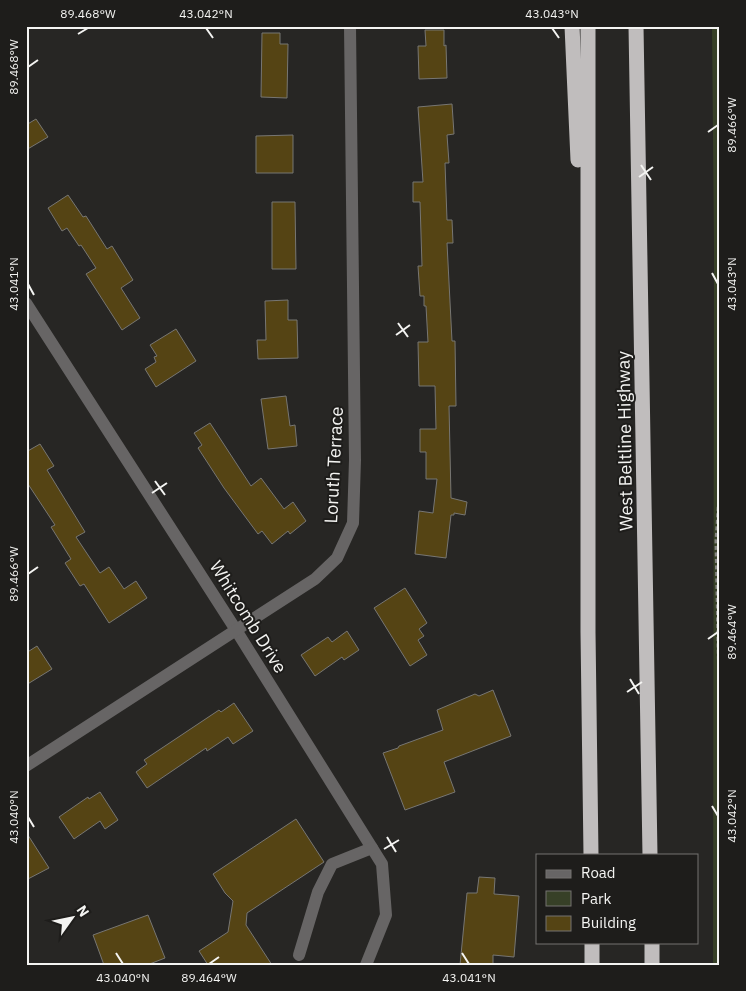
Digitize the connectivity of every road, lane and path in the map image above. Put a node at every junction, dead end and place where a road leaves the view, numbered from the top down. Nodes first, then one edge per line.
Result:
1 (350, 26) edge
2 (572, 26) edge
3 (588, 26) edge
4 (636, 26) edge
5 (719, 26) edge
6 (720, 179) edge
7 (26, 303) edge
8 (587, 356) junction
9 (720, 481) edge
10 (236, 630) junction
11 (720, 737) edge
12 (26, 766) edge
13 (372, 848) junction
14 (591, 854) edge
15 (650, 854) edge
16 (592, 944) edge
17 (652, 944) edge
18 (299, 954) dead end
19 (366, 965) edge
20 (592, 965) edge
21 (652, 965) edge

1 - 10 street, Loruth Terrace
2 - 8 highway
3 - 8 highway, West Beltline Highway
4 - 15 highway, West Beltline Highway
5 - 6 path
7 - 10 street, Whitcomb Drive
8 - 14 highway, West Beltline Highway
9 - 11 path
10 - 12 street, Loruth Terrace
10 - 13 street, Whitcomb Drive
13 - 18 street
13 - 19 street, Whitcomb Drive
16 - 20 highway
17 - 21 highway

